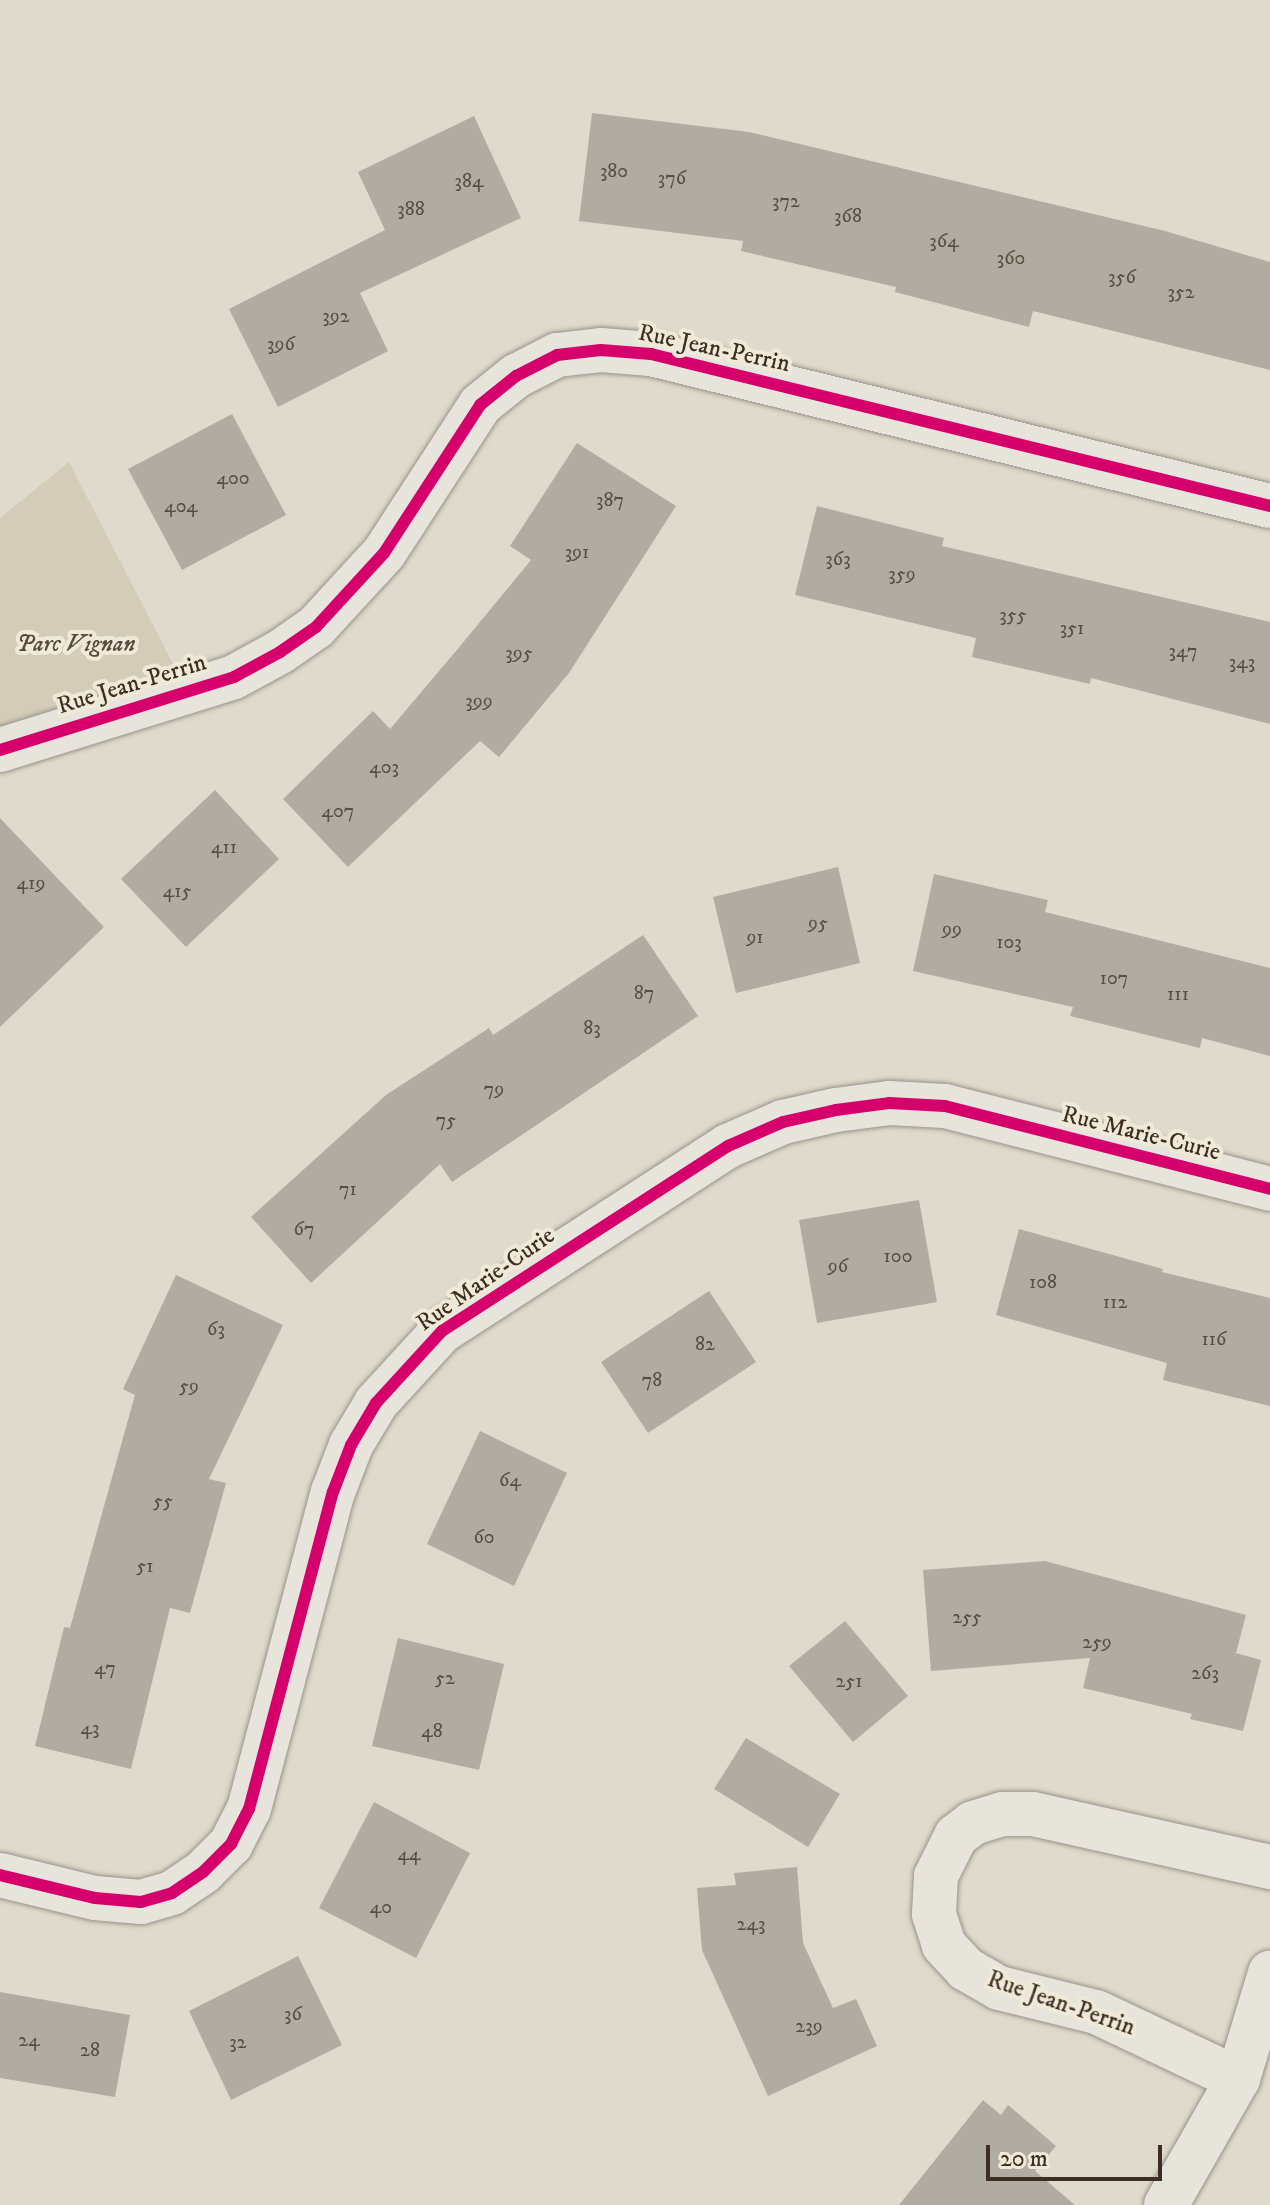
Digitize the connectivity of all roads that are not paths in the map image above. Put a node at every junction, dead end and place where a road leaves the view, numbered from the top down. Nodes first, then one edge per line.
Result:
1 (1270, 506) edge
2 (0, 750) edge
3 (1270, 1189) edge
4 (1270, 1867) edge
5 (0, 1875) edge
6 (1270, 1973) edge
7 (1238, 2079) junction
8 (1166, 2205) edge

1 - 2 street, Rue Jean-Perrin
3 - 5 street, Rue Marie-Curie
4 - 7 street, Rue Jean-Perrin
6 - 7 street
7 - 8 street

